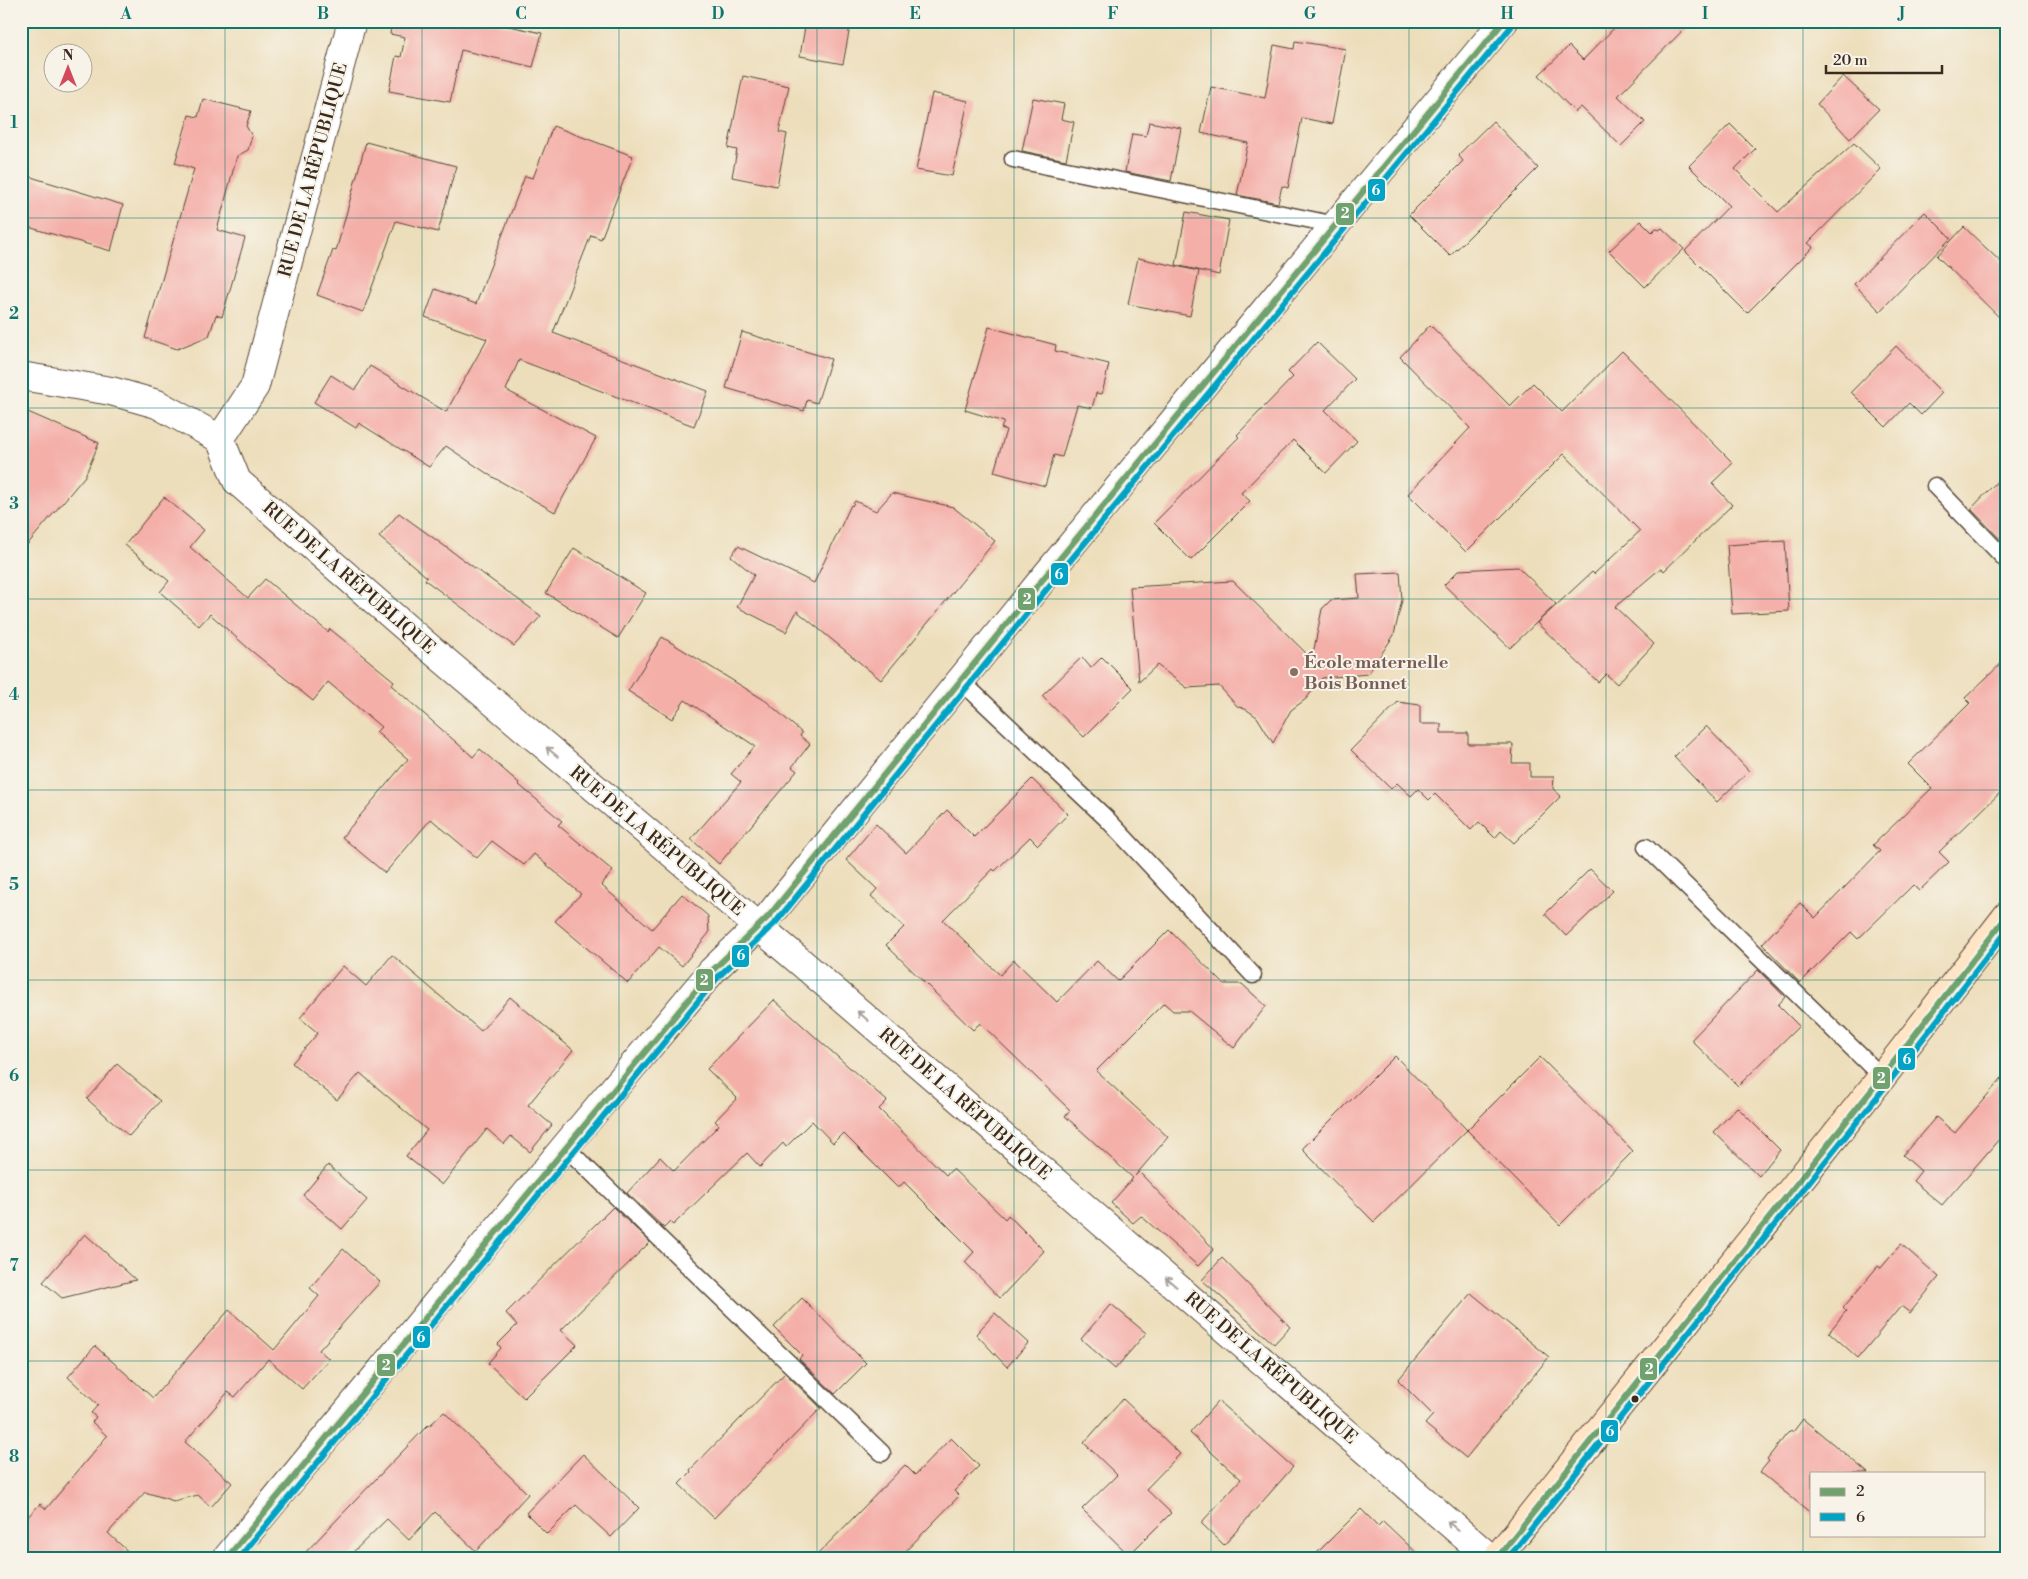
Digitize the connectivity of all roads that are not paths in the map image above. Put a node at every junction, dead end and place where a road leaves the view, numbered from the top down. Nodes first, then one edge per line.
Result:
1 (352, 21) edge
2 (1504, 21) edge
3 (1013, 159) dead end
4 (1336, 225) junction
5 (21, 376) edge
6 (220, 439) junction
7 (1935, 486) dead end
8 (2007, 561) edge
9 (960, 680) junction
10 (1646, 847) dead end
11 (2007, 916) edge
12 (758, 927) junction
13 (1253, 975) dead end
14 (1882, 1077) junction
15 (564, 1147) junction
16 (882, 1453) dead end
17 (227, 1558) edge
18 (1490, 1558) edge
19 (1497, 1558) edge

1 - 6 street, RUE DE LA RÉPUBLIQUE
2 - 4 street
3 - 4 lane
4 - 9 street
5 - 6 street
12 -> 6 street, RUE DE LA RÉPUBLIQUE
7 - 8 lane
9 - 12 street
9 - 13 lane
10 - 14 lane
11 - 14 main road
12 - 15 street
18 -> 12 street, RUE DE LA RÉPUBLIQUE
14 - 19 main road
15 - 16 lane
15 - 17 street

